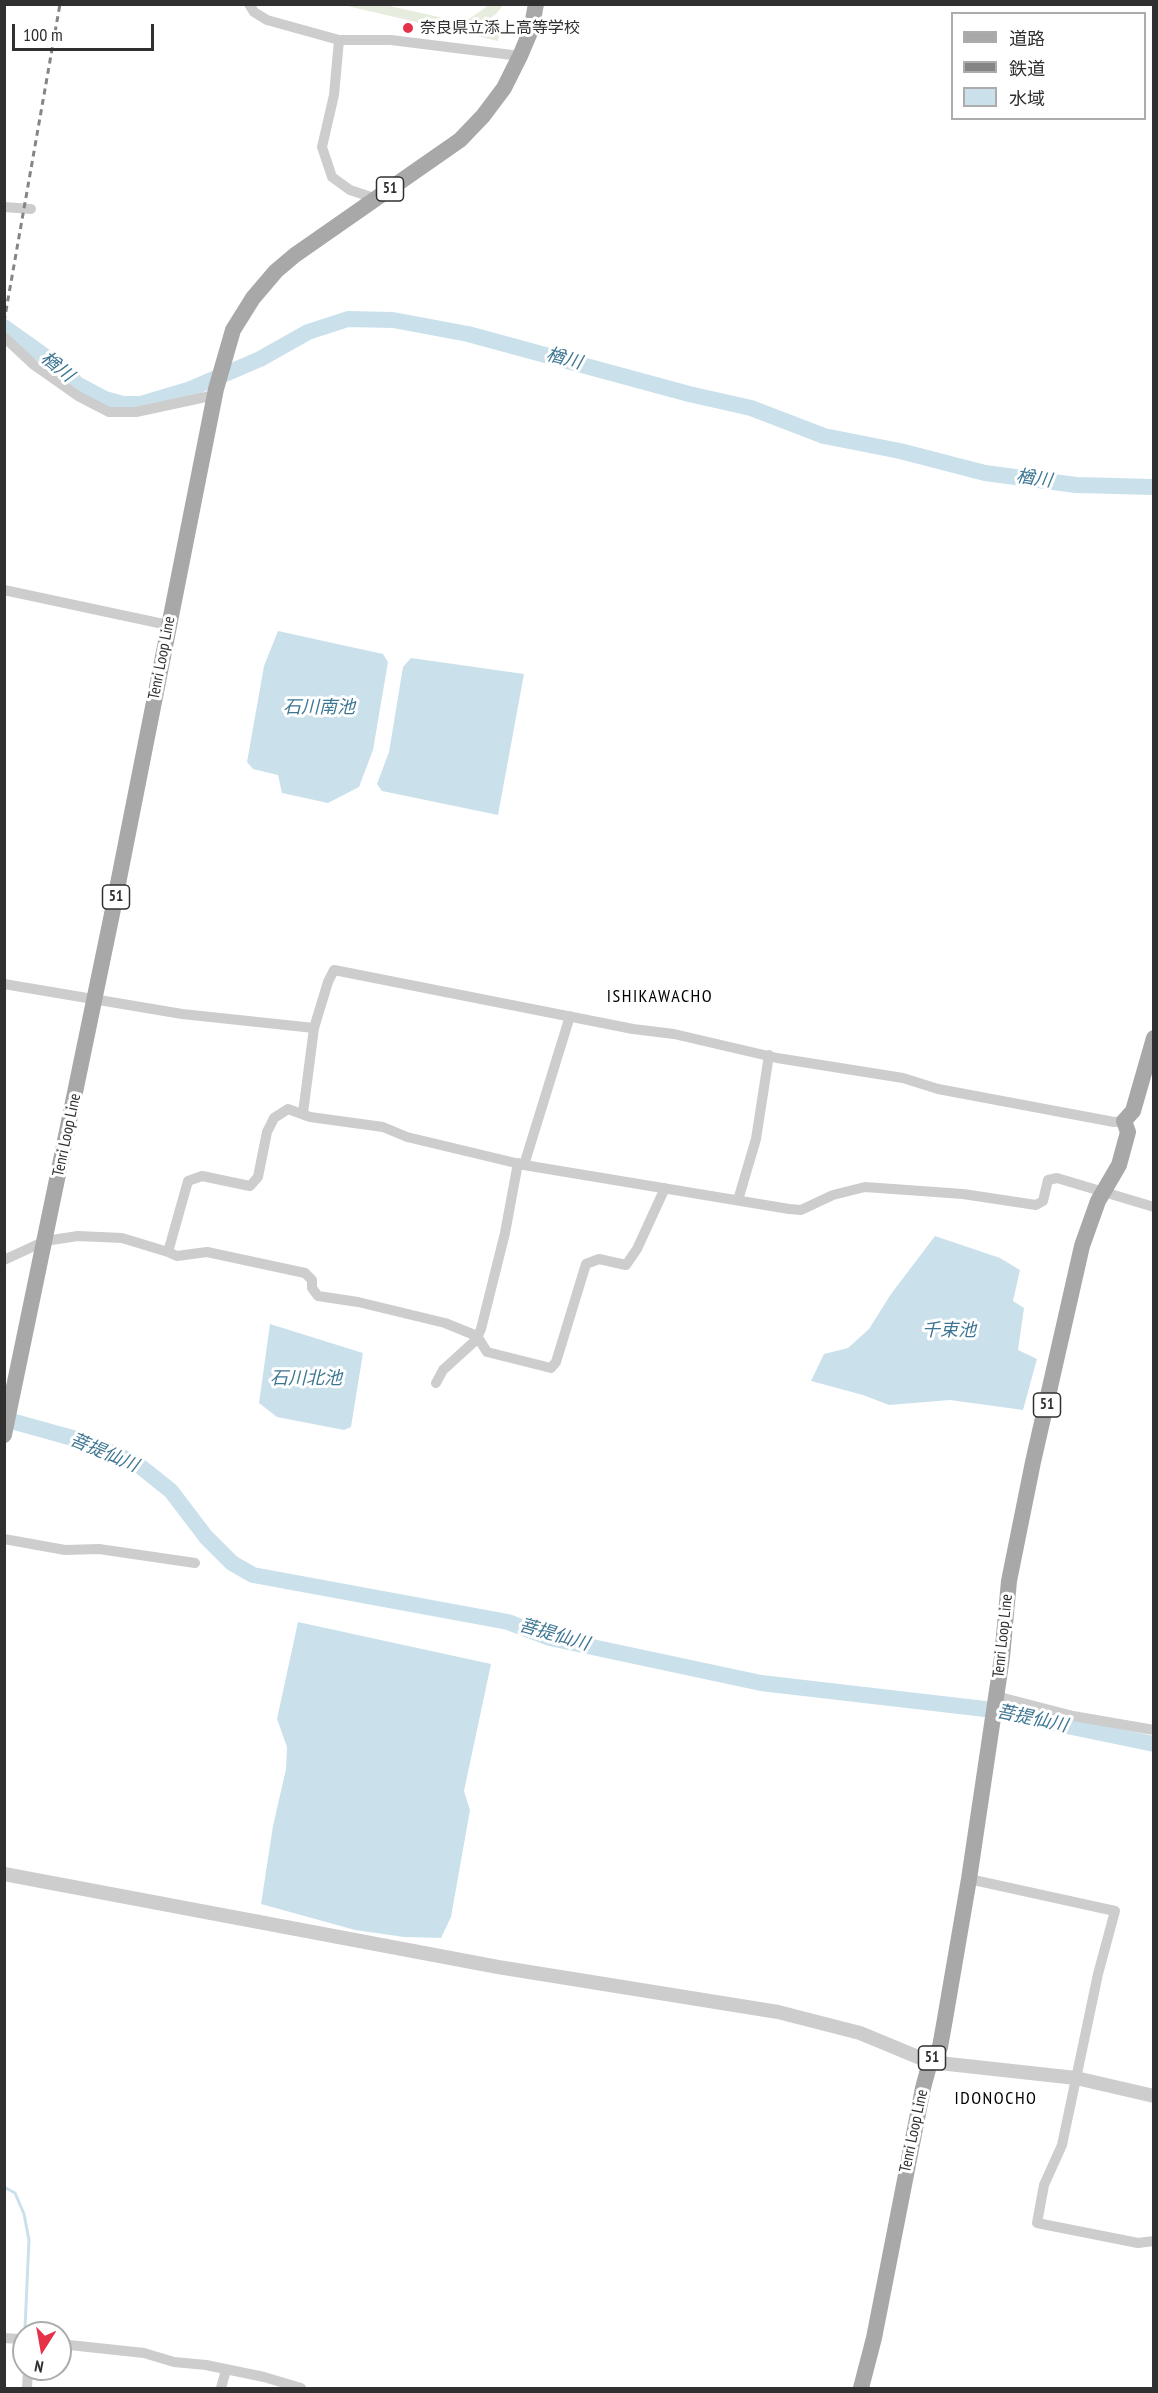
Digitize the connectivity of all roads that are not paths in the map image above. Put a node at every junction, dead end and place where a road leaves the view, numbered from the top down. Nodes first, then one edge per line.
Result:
1 (249, 4) edge
2 (536, 4) edge
3 (339, 40) junction
4 (520, 56) junction
5 (377, 199) junction
6 (4, 207) edge
7 (31, 209) dead end
8 (4, 337) edge
9 (215, 392) junction
10 (4, 590) edge
11 (168, 625) junction
12 (4, 984) edge
13 (94, 999) junction
14 (570, 1016) junction
15 (314, 1028) junction
16 (1154, 1038) edge
17 (769, 1055) junction
18 (303, 1113) junction
19 (1125, 1120) junction
20 (521, 1164) junction
21 (665, 1188) junction
22 (1105, 1192) junction
23 (738, 1200) junction
24 (1154, 1207) edge
25 (45, 1241) junction
26 (168, 1252) junction
27 (4, 1260) edge
28 (477, 1336) junction
29 (436, 1383) dead end
30 (5, 1433) edge
31 (4, 1539) edge
32 (195, 1563) dead end
33 (996, 1698) junction
34 (1154, 1730) edge
35 (4, 1874) edge
36 (969, 1879) junction
37 (930, 2062) junction
38 (1076, 2078) junction
39 (1154, 2096) edge
40 (1154, 2241) edge
41 (72, 2345) edge
42 (226, 2370) junction
43 (221, 2388) edge
44 (301, 2388) edge
45 (861, 2388) edge

1 - 3 street
2 - 4 main road, Tenri Loop Line / 51
3 - 4 street
3 - 5 street
4 - 5 main road, Tenri Loop Line / 51
5 - 9 main road, Tenri Loop Line / 51
6 - 7 street
8 - 9 street
9 - 11 main road, Tenri Loop Line / 51
10 - 11 street
11 - 13 main road, Tenri Loop Line / 51
12 - 13 street
13 - 15 street
13 - 25 main road, Tenri Loop Line / 51
14 - 15 street
14 - 17 street
14 - 20 street
15 - 18 street
16 - 19 main road, Tenri Loop Line / 51
17 - 19 street
17 - 23 street
18 - 20 street
18 - 26 street
19 - 22 main road, Tenri Loop Line / 51
20 - 21 street
20 - 28 street
21 - 23 street
21 - 28 street
22 - 23 street
22 - 24 street
22 - 33 main road, Tenri Loop Line / 51
25 - 26 street
25 - 27 street
25 - 30 main road, Tenri Loop Line / 51
26 - 28 street
28 - 29 street
31 - 32 street
33 - 34 street
33 - 36 main road, Tenri Loop Line / 51
35 - 37 street
36 - 37 main road, Tenri Loop Line / 51
36 - 38 street
37 - 38 street
37 - 45 main road, Tenri Loop Line / 51
38 - 39 street
38 - 40 street
41 - 42 street
42 - 43 street
42 - 44 street

